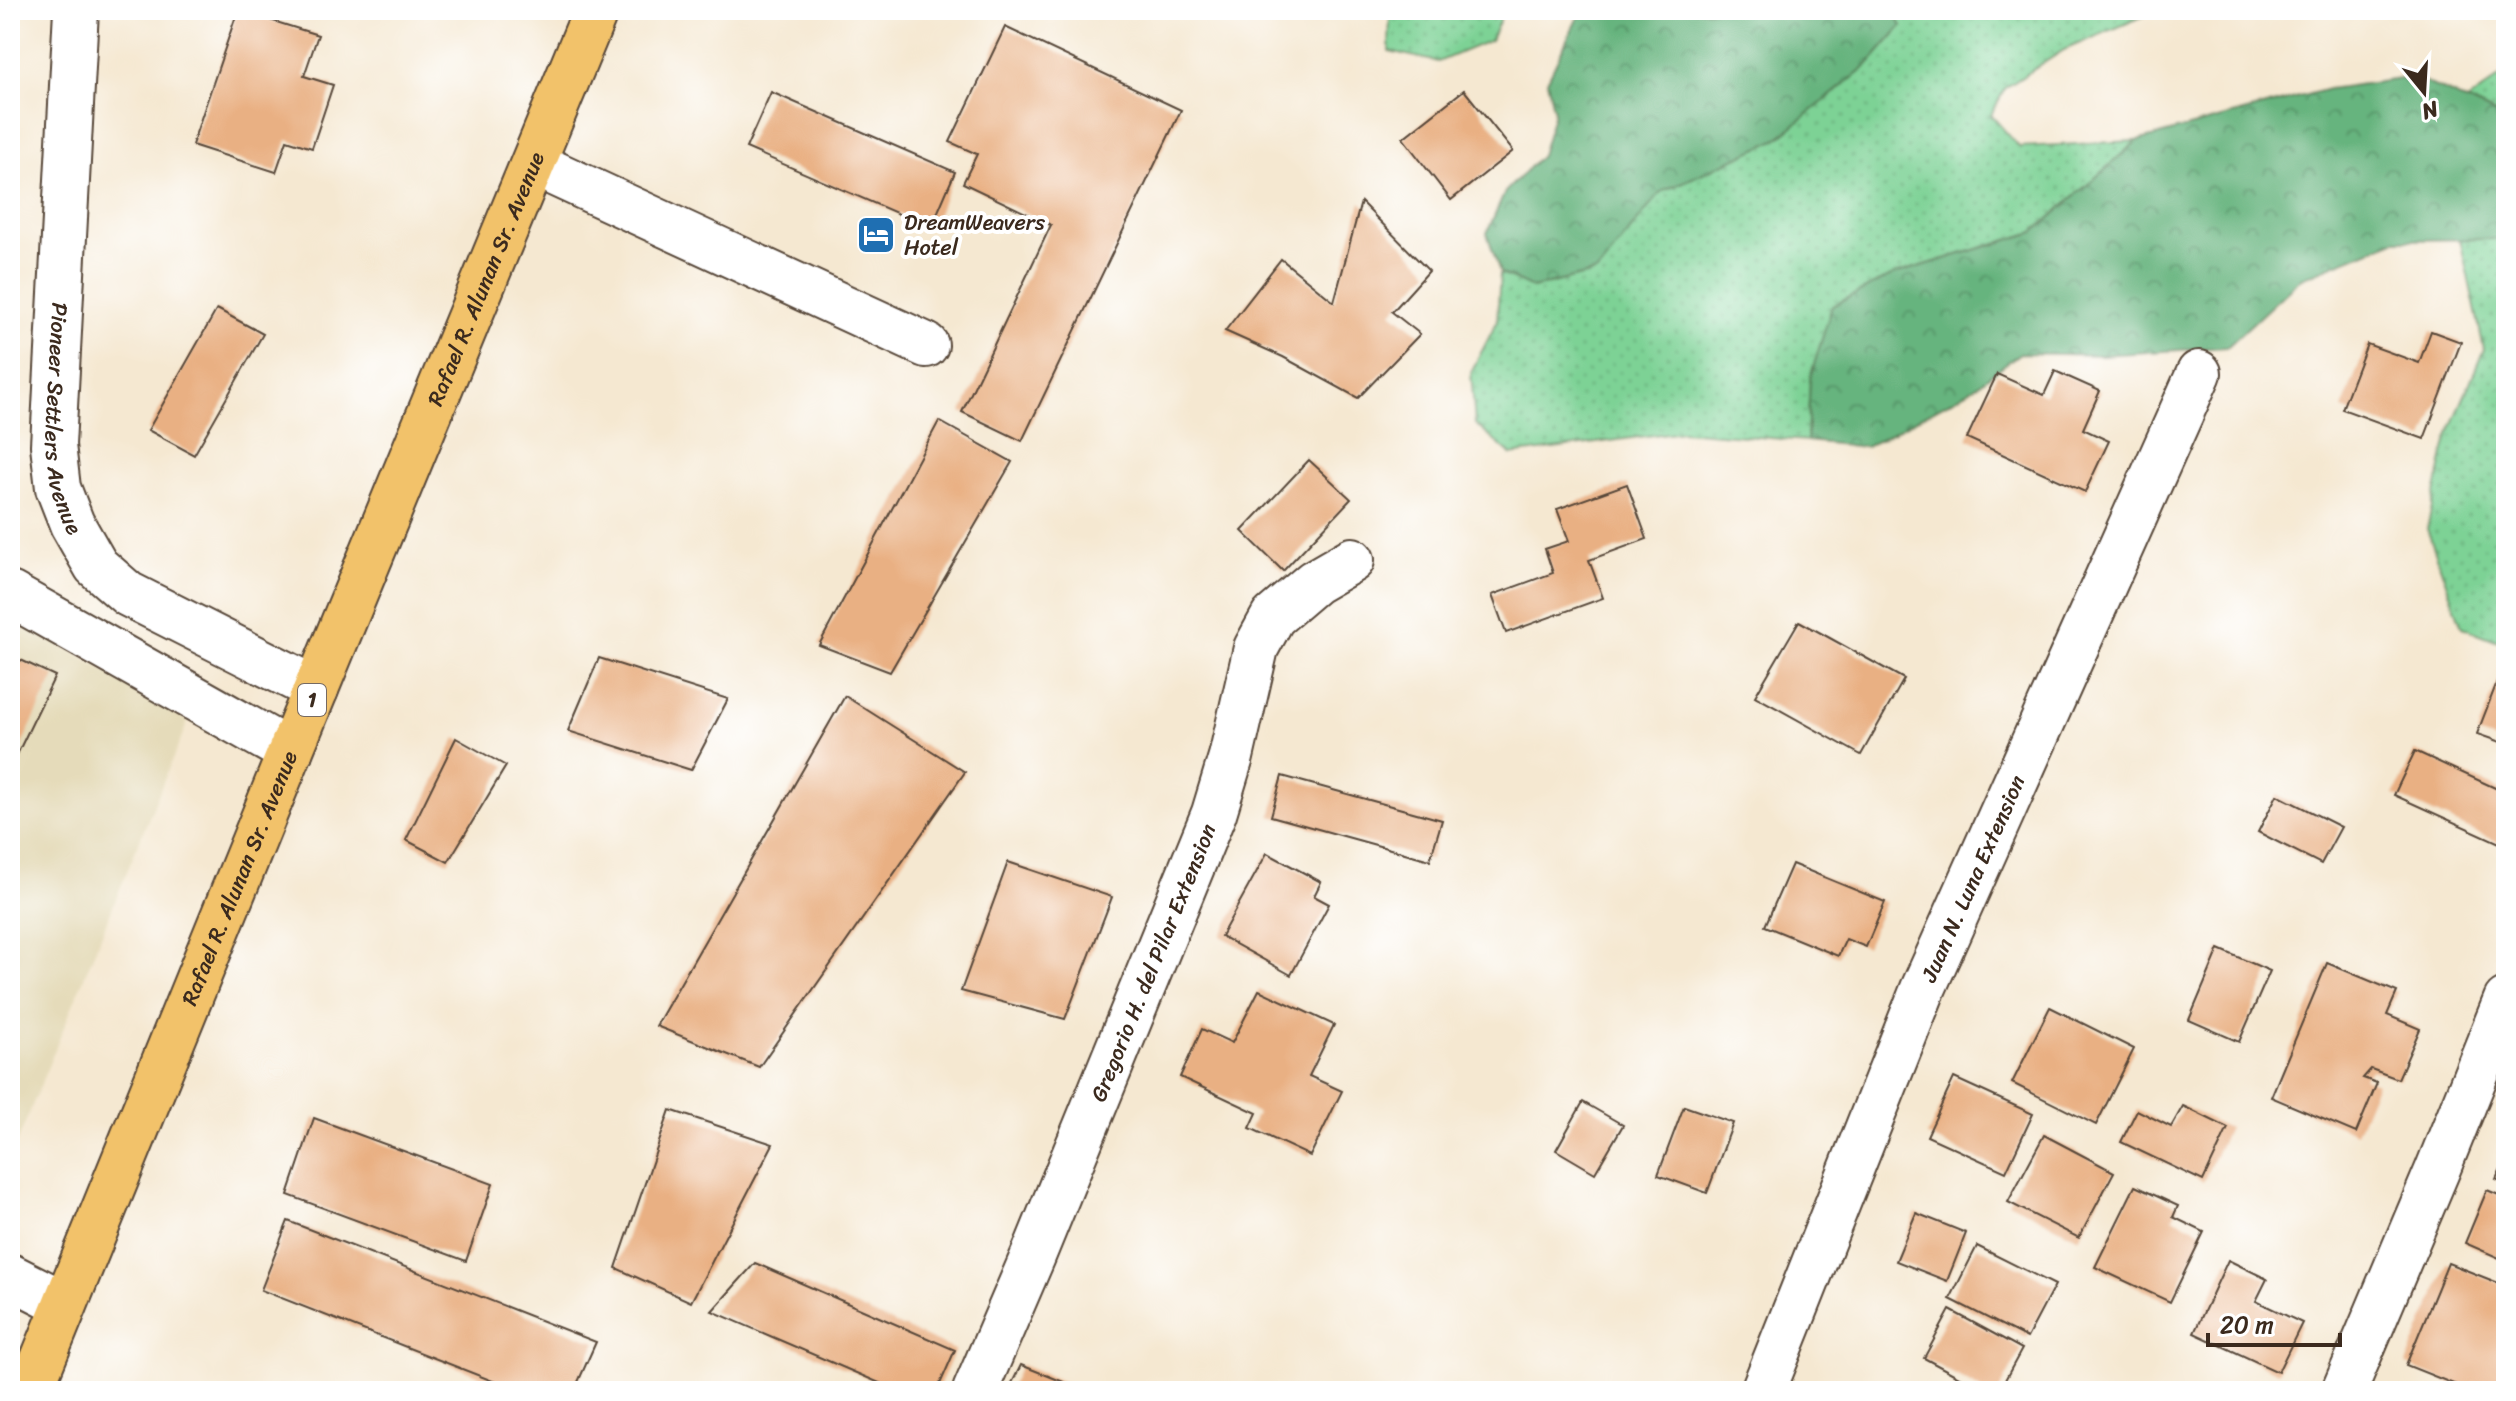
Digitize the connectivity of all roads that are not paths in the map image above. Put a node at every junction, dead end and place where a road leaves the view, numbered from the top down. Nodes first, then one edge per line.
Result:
1 (76, 10) edge
2 (596, 10) edge
3 (534, 164) junction
4 (926, 345) dead end
5 (2199, 373) dead end
6 (1352, 560) dead end
7 (10, 594) edge
8 (316, 689) junction
9 (290, 752) junction
10 (2506, 1000) edge
11 (10, 1276) edge
12 (65, 1304) junction
13 (28, 1358) edge
14 (30, 1391) edge
15 (64, 1391) edge
16 (975, 1391) edge
17 (1763, 1391) edge
18 (2344, 1391) edge

1 - 8 street, Pioneer Settlers Avenue
2 - 3 highway, Rafael R. Alunan Sr. Avenue / 1
3 - 4 street
3 - 8 highway, Rafael R. Alunan Sr. Avenue / 1
5 - 17 street, Juan N. Luna Extension
6 - 16 street, Gregorio H. del Pilar Extension
7 - 9 street
8 - 9 highway, Rafael R. Alunan Sr. Avenue / 1
9 - 12 highway, Rafael R. Alunan Sr. Avenue / 1
10 - 18 street
11 - 12 street
12 - 13 highway, Rafael R. Alunan Sr. Avenue / 1
13 - 14 highway, Rafael R. Alunan Sr. Avenue / 1
13 - 15 highway

